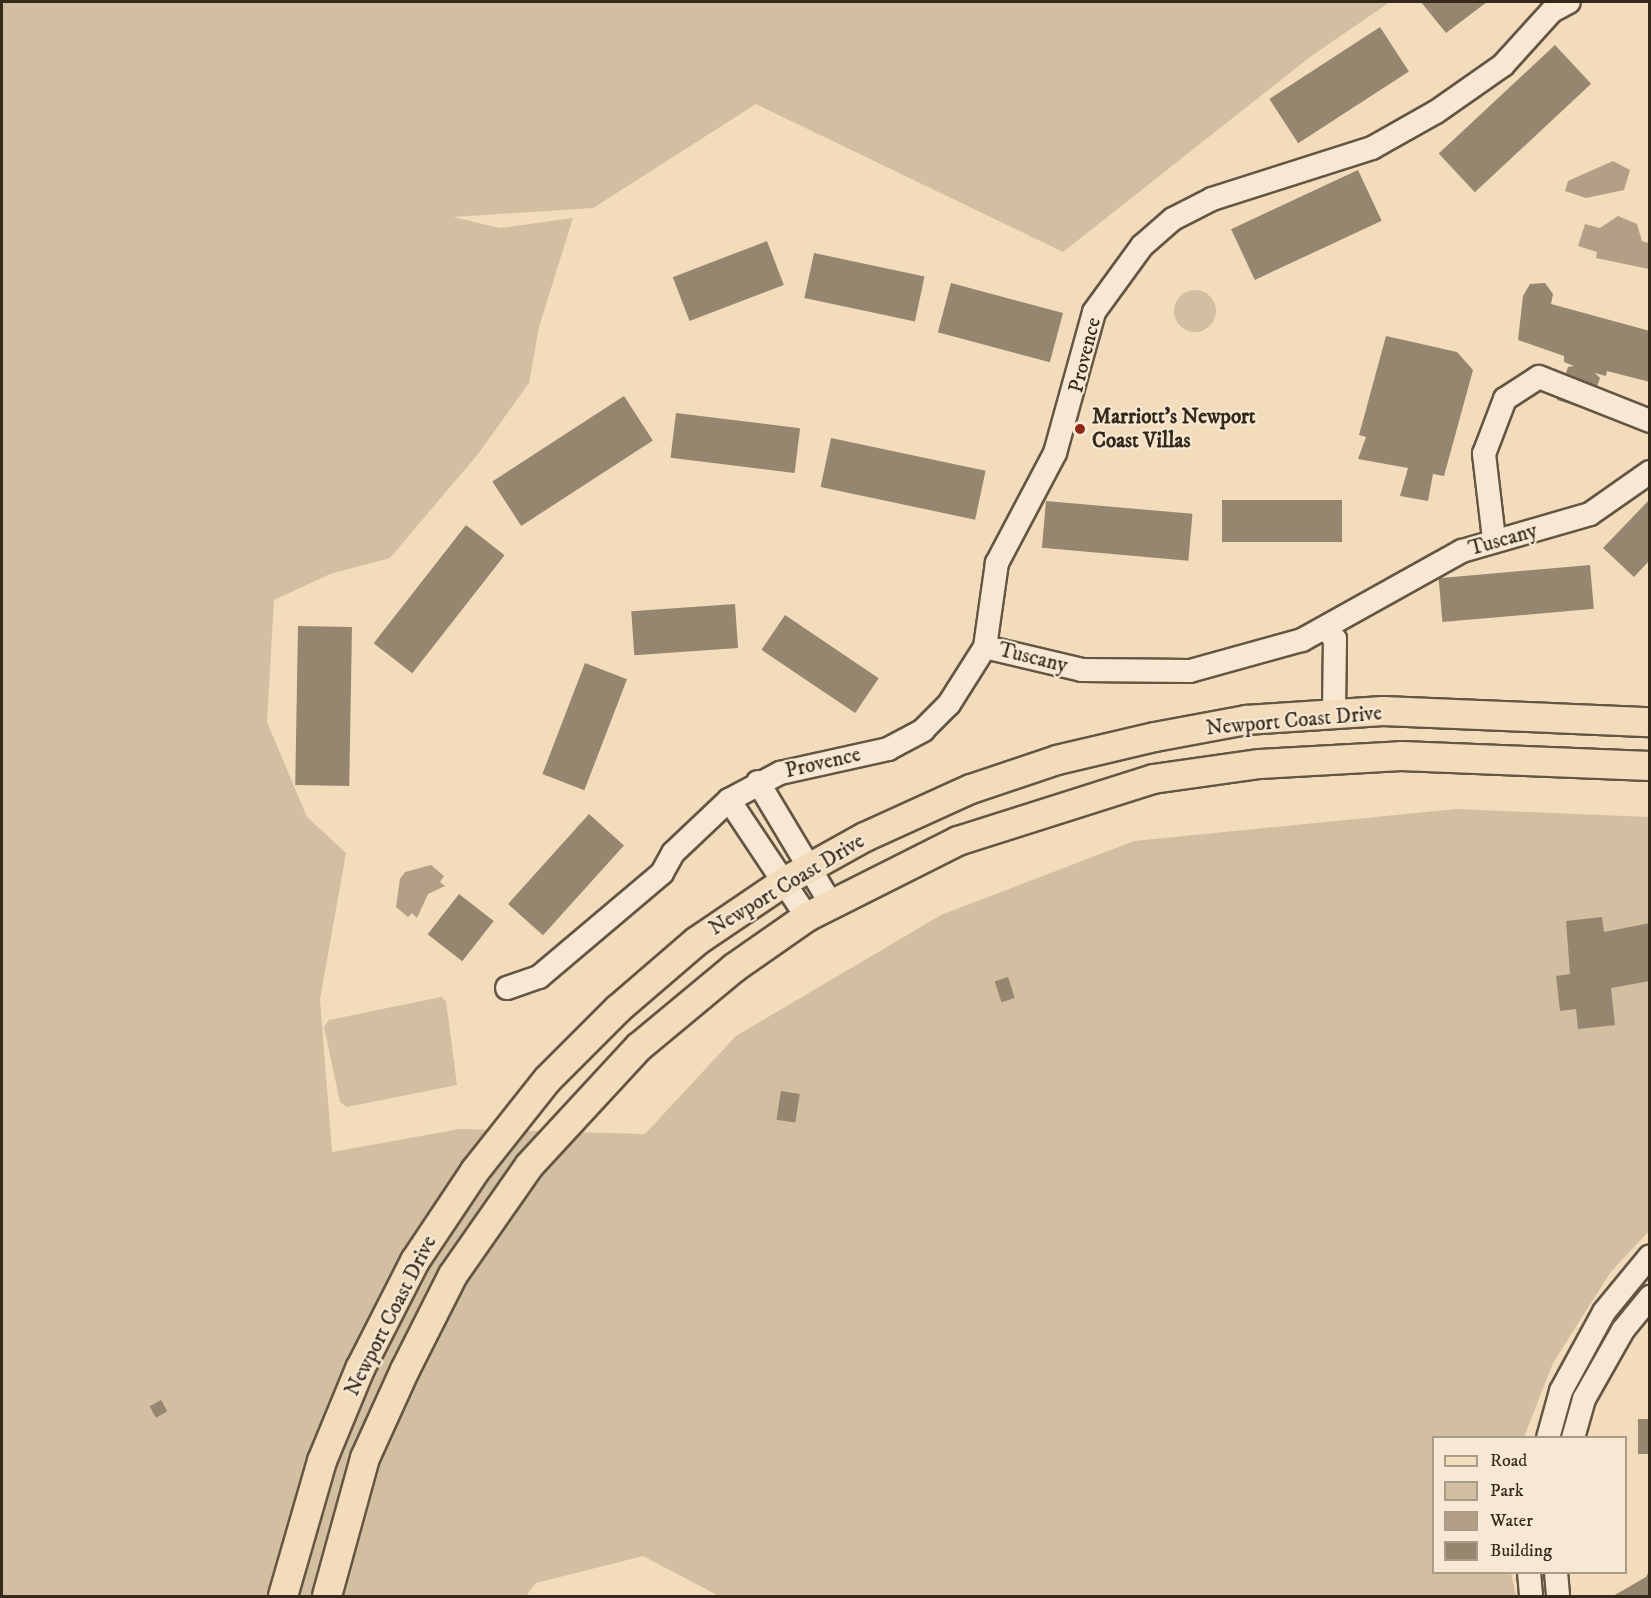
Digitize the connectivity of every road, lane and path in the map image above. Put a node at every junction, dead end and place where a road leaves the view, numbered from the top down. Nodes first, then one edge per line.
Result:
1 (1569, 2) edge
2 (1650, 421) edge
3 (1650, 472) edge
4 (1494, 538) junction
5 (1325, 628) junction
6 (985, 647) junction
7 (1334, 715) junction
8 (1650, 722) edge
9 (1650, 766) edge
10 (758, 782) junction
11 (729, 800) junction
12 (796, 875) junction
13 (819, 911) junction
14 (507, 988) dead end
15 (1648, 1259) edge
16 (1650, 1297) edge
17 (1548, 1436) edge
18 (1573, 1436) edge
19 (1529, 1574) edge
20 (1556, 1574) edge
21 (283, 1596) edge
22 (327, 1596) edge
23 (1531, 1596) edge
24 (1558, 1596) edge

1 - 6 street, Provence
2 - 4 street
3 - 4 street, Tuscany
4 - 5 street, Tuscany
5 - 6 street, Tuscany
5 - 7 street
6 - 10 street, Provence
7 - 8 main road, Newport Coast Drive
7 - 12 main road, Newport Coast Drive
9 - 13 main road, Newport Coast Drive
10 - 11 street, Provence
10 - 12 street, Provence
11 - 12 street, Provence
11 - 14 street, Provence
12 - 13 street, Provence
12 - 21 main road, Newport Coast Drive
13 - 22 main road, Newport Coast Drive
15 - 17 street
16 - 18 street
19 - 23 street
20 - 24 street

